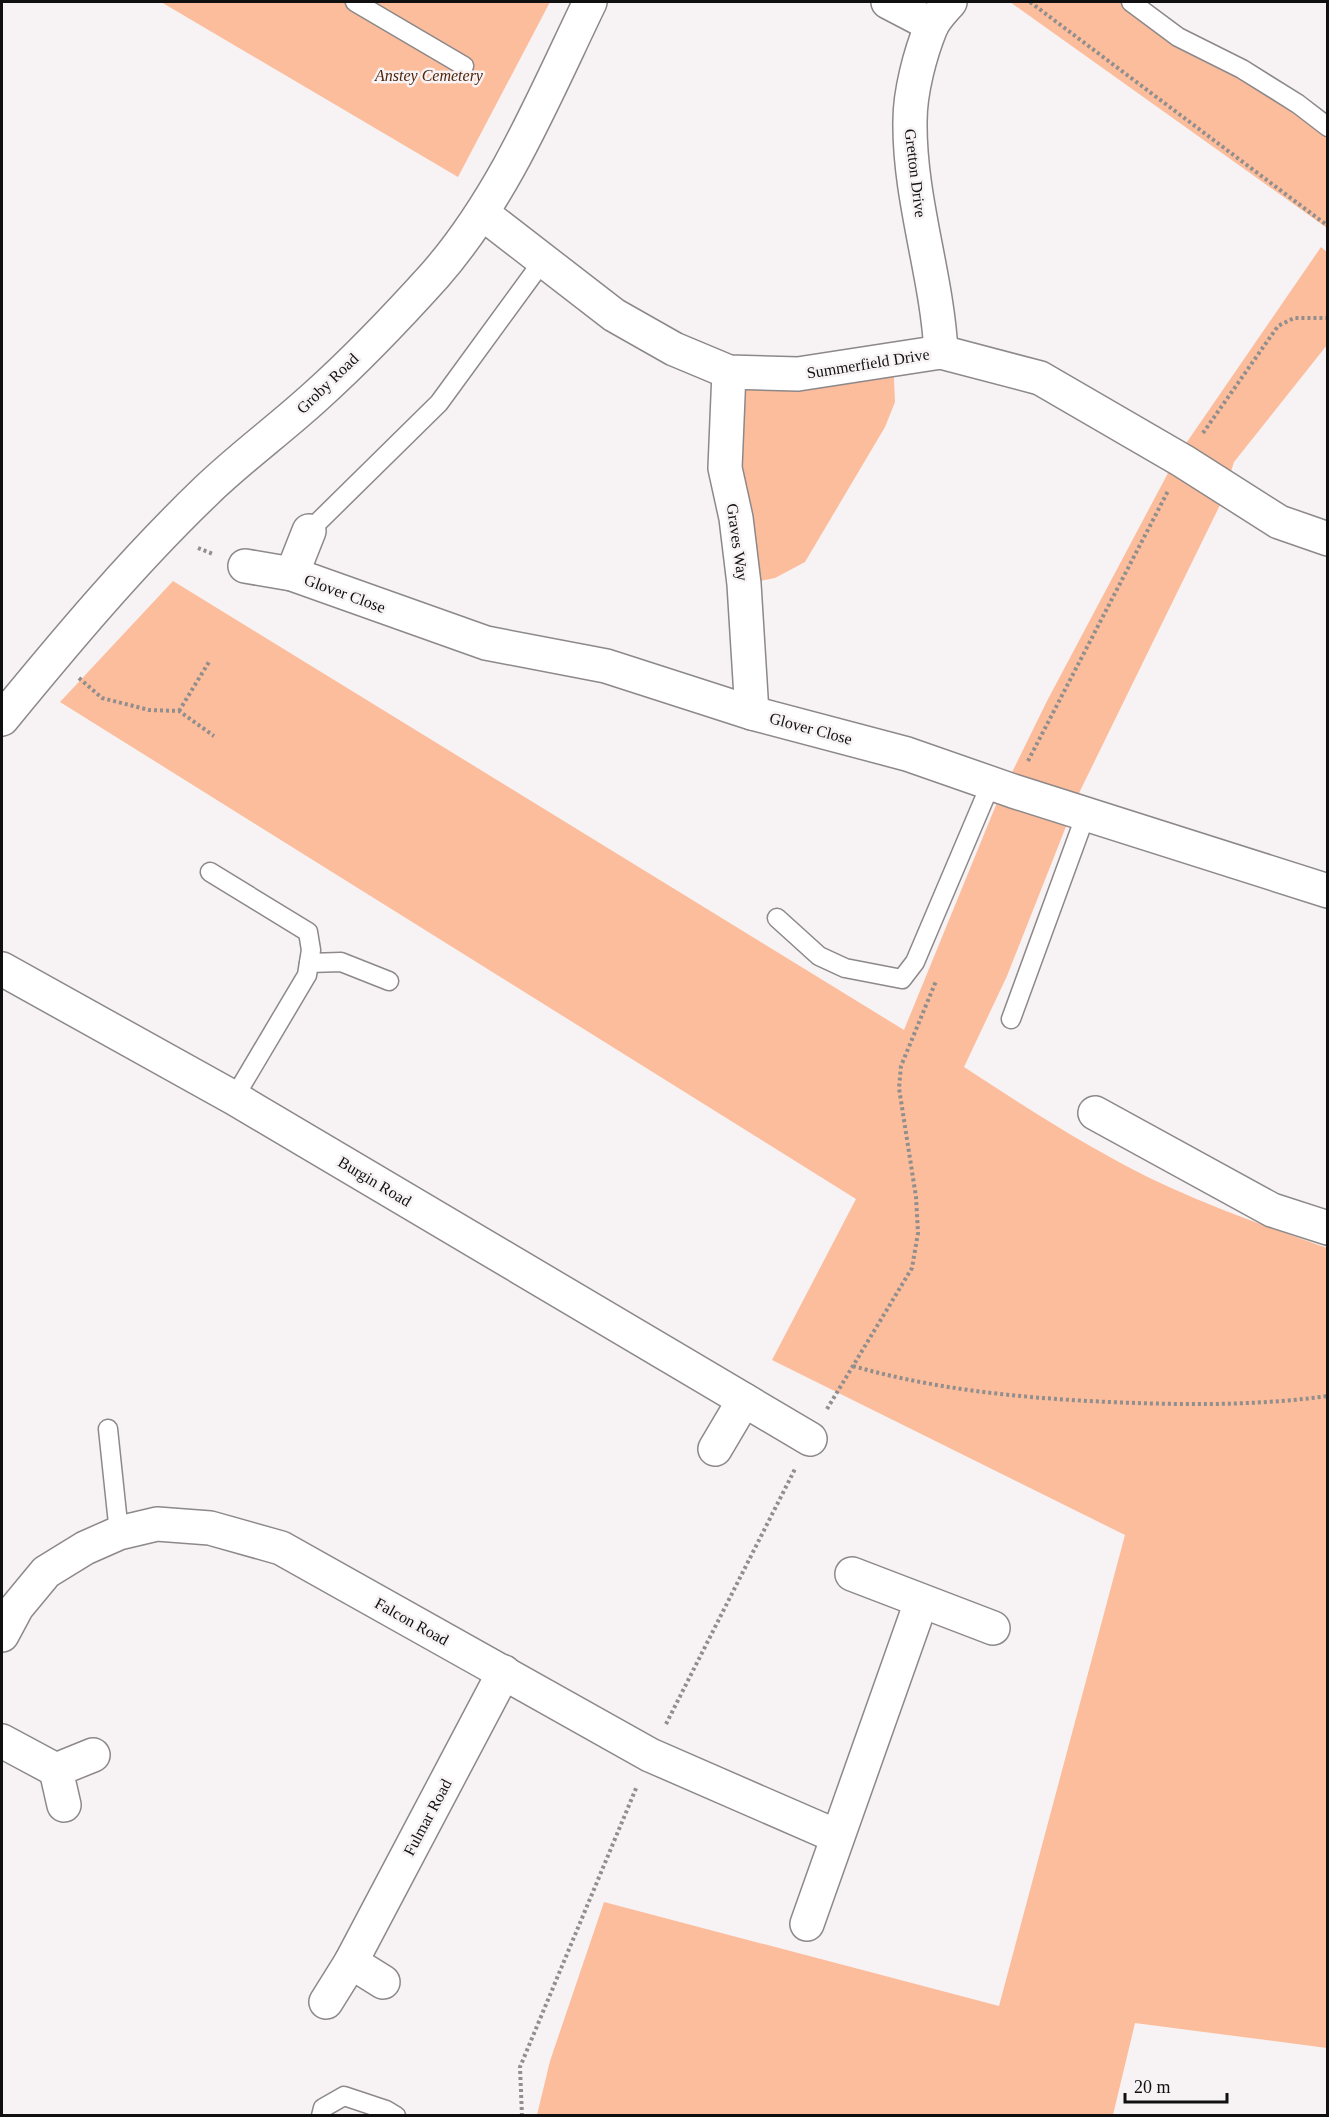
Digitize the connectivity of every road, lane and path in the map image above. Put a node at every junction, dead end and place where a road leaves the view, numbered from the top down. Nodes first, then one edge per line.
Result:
1 (355, 2) edge
2 (590, 2) edge
3 (888, 2) edge
4 (1030, 2) edge
5 (1131, 2) edge
6 (941, 13) edge
7 (464, 66) dead end
8 (1328, 127) edge
9 (482, 213) junction
10 (1328, 226) edge
11 (542, 262) junction
12 (1328, 318) edge
13 (941, 352) junction
14 (729, 372) junction
15 (1183, 461) junction
16 (309, 531) joint
17 (1328, 539) edge
18 (245, 566) dead end
19 (292, 574) junction
20 (57, 652) junction
21 (209, 662) dead end
22 (179, 711) junction
23 (752, 713) junction
24 (2, 719) edge
25 (214, 736) dead end
26 (1002, 787) junction
27 (1086, 814) junction
28 (210, 872) dead end
29 (1328, 891) edge
30 (777, 918) dead end
31 (309, 963) junction
32 (2, 969) edge
33 (940, 972) dead end
34 (389, 981) dead end
35 (1011, 1019) dead end
36 (234, 1098) junction
37 (1095, 1113) dead end
38 (1328, 1228) edge
39 (853, 1366) junction
40 (1328, 1395) edge
41 (744, 1400) junction
42 (108, 1429) dead end
43 (810, 1439) joint
44 (715, 1449) dead end
45 (119, 1533) junction
46 (852, 1574) dead end
47 (921, 1602) junction
48 (993, 1628) dead end
49 (2, 1635) edge
50 (504, 1672) junction
51 (2, 1741) edge
52 (93, 1755) dead end
53 (56, 1770) junction
54 (64, 1805) dead end
55 (836, 1836) junction
56 (807, 1924) dead end
57 (351, 1962) junction
58 (383, 1982) dead end
59 (326, 2002) dead end
60 (321, 2115) edge
61 (396, 2115) edge

1 - 7 lane
2 - 9 street, Groby Road
3 - 6 street
4 - 10 path
5 - 8 lane
6 - 13 street, Gretton Drive
9 - 11 street, Summerfield Drive
9 - 20 street, Groby Road
11 - 14 street, Summerfield Drive
11 - 16 lane
12 - 15 path
13 - 14 street, Summerfield Drive
13 - 15 street, Summerfield Drive
14 - 23 street, Graves Way
15 - 17 street, Summerfield Drive
15 - 26 path
16 - 19 street, Glover Close
18 - 19 street, Glover Close
19 - 23 street, Glover Close
20 - 22 path
20 - 24 street, Groby Road
21 - 22 path
22 - 25 path
23 - 26 street, Glover Close
26 - 27 street, Glover Close
26 - 30 lane
27 - 29 street, Glover Close
27 - 35 lane
28 - 31 lane
31 - 34 lane
31 - 36 lane
32 - 36 street, Burgin Road
33 - 39 path
36 - 41 street, Burgin Road
37 - 38 street
39 - 40 path
39 - 43 path
41 - 43 street, Burgin Road
41 - 44 street
42 - 45 lane
45 - 49 street, Falcon Road
45 - 50 street, Falcon Road
46 - 47 street
47 - 48 street
47 - 55 street
50 - 55 street, Falcon Road
50 - 57 street, Fulmar Road
51 - 53 street
52 - 53 street
53 - 54 street
55 - 56 street
57 - 58 street
57 - 59 street, Fulmar Road
60 - 61 lane

